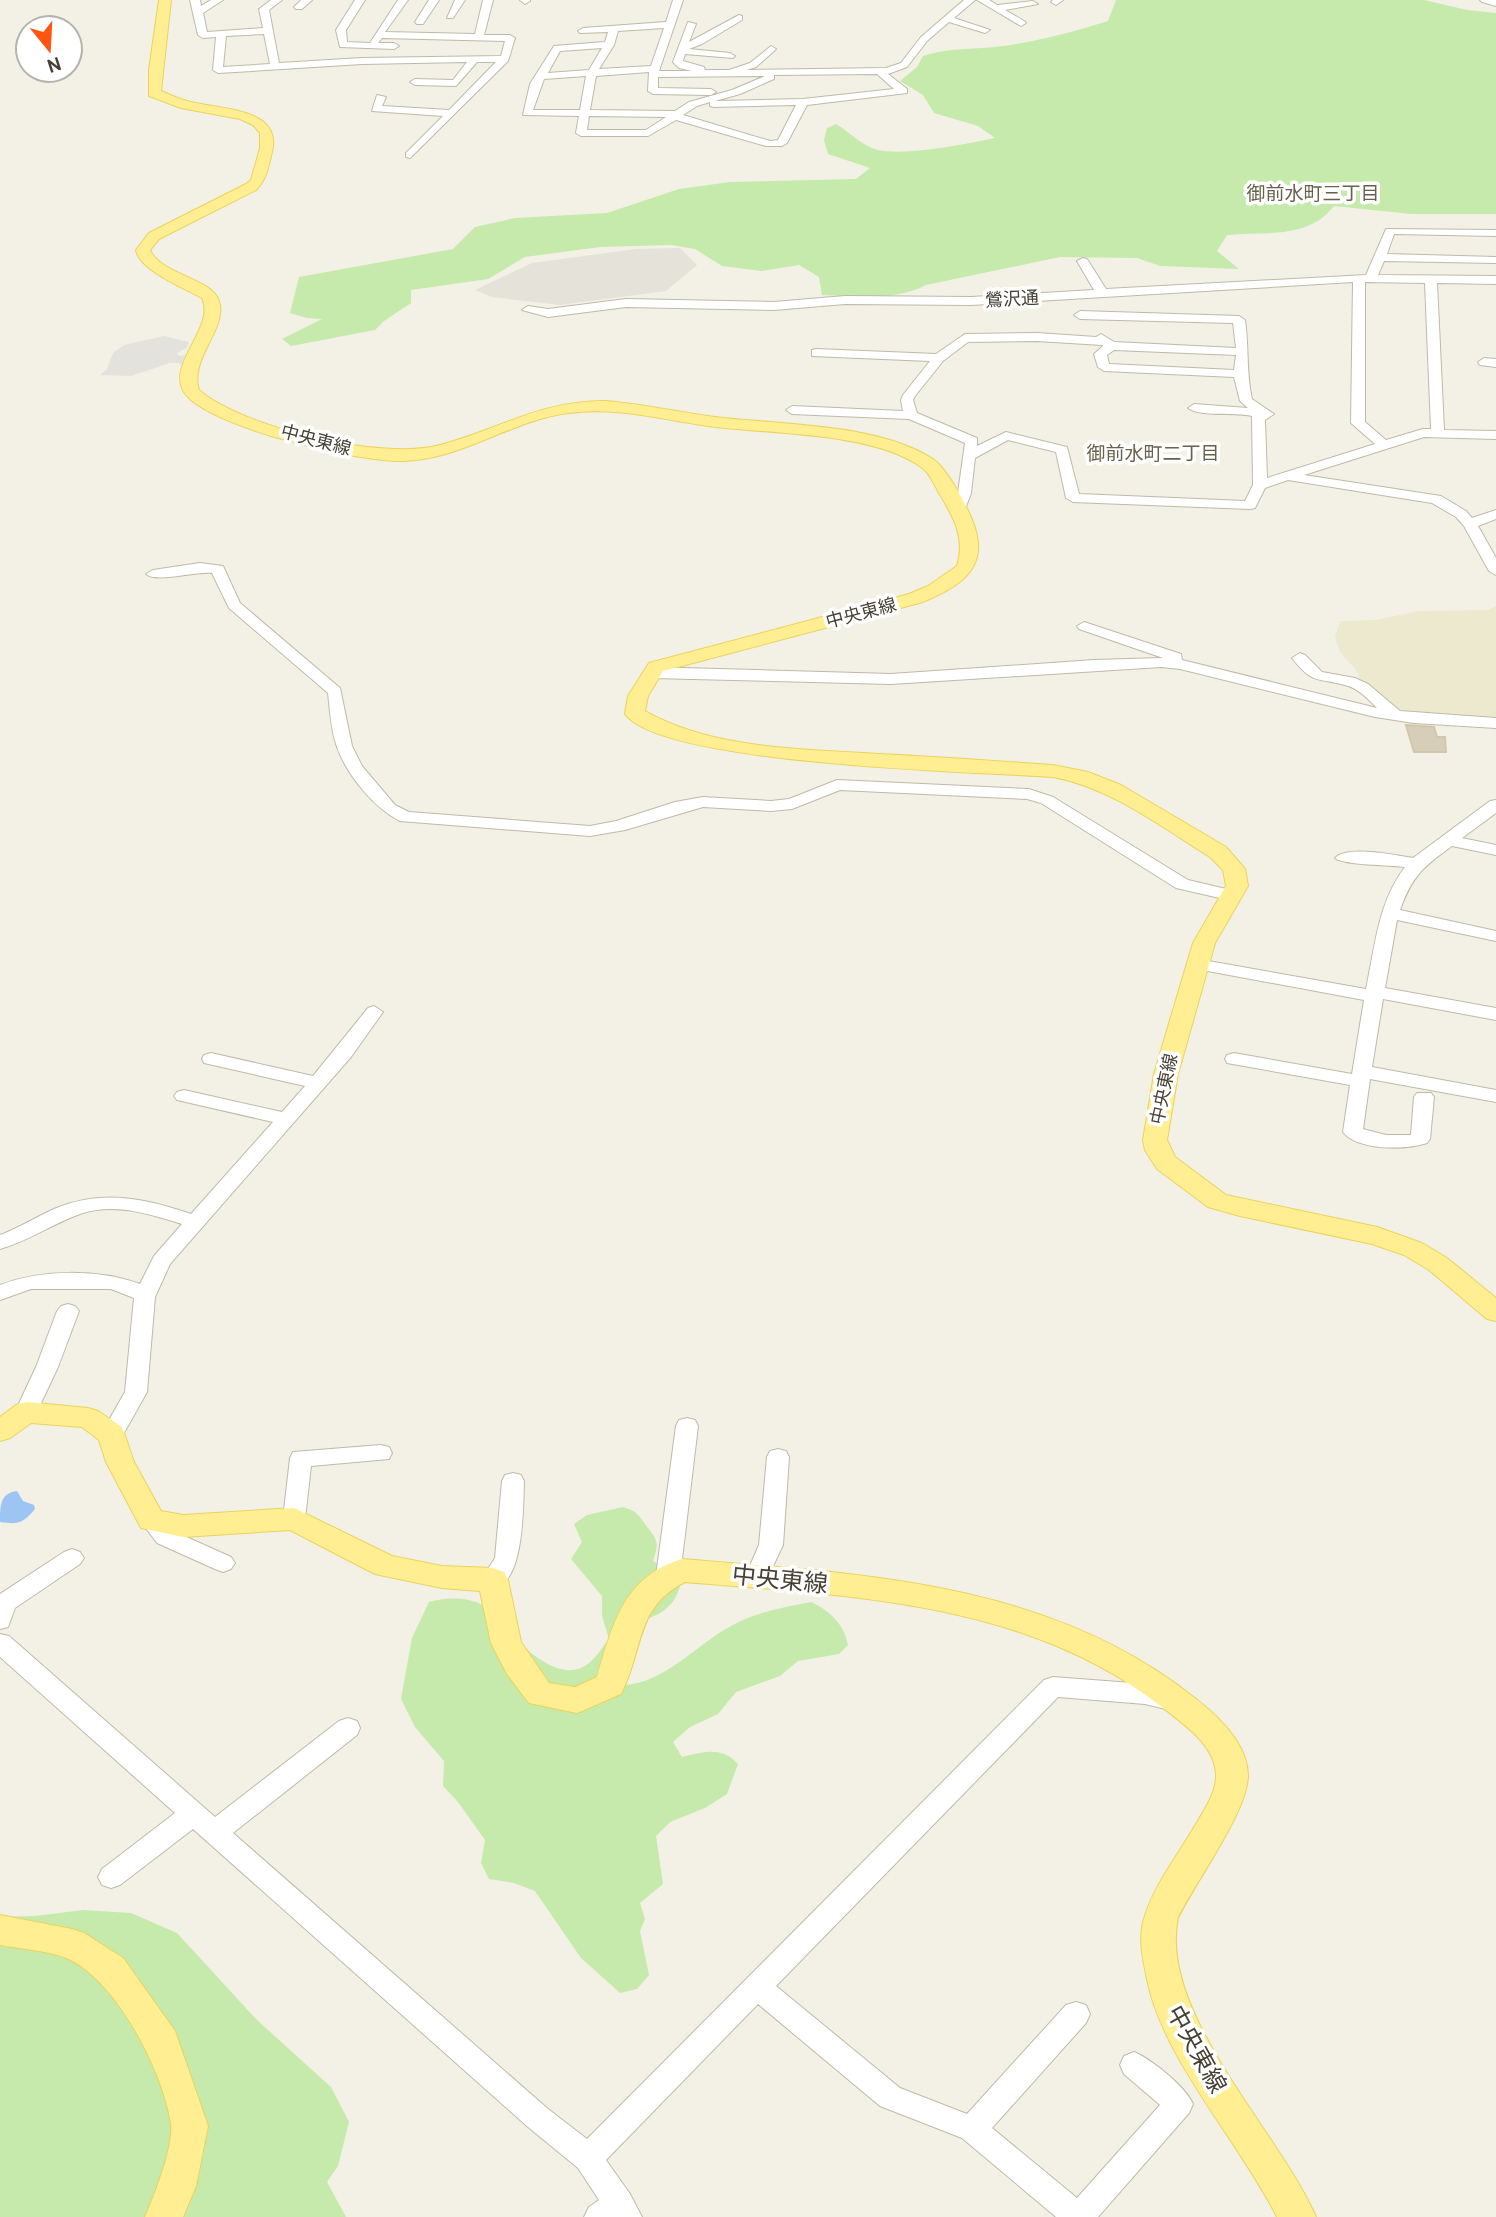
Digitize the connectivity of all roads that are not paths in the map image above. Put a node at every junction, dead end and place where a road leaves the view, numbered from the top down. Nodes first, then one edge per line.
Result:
1 (165, 0) edge
2 (195, 0) edge
3 (218, 0) edge
4 (277, 0) edge
5 (360, 0) edge
6 (403, 0) edge
7 (434, 0) edge
8 (460, 0) edge
9 (488, 0) edge
10 (678, 0) edge
11 (970, 0) edge
12 (1485, 0) edge
13 (983, 1) edge
14 (1496, 3) edge
15 (996, 4) edge
16 (1033, 4) dead end
17 (196, 13) junction
18 (450, 16) dead end
19 (739, 18) dead end
20 (948, 19) junction
21 (420, 22) dead end
22 (1021, 23) dead end
23 (691, 24) dead end
24 (669, 25) junction
25 (614, 29) junction
26 (985, 30) dead end
27 (268, 31) junction
28 (583, 31) dead end
29 (222, 34) junction
30 (379, 35) junction
31 (480, 37) junction
32 (699, 42) junction
33 (728, 44) dead end
34 (609, 45) junction
35 (371, 46) junction
36 (771, 48) dead end
37 (682, 49) junction
38 (506, 54) junction
39 (730, 56) dead end
40 (475, 59) junction
41 (275, 67) junction
42 (654, 72) junction
43 (736, 72) junction
44 (880, 72) junction
45 (592, 73) junction
46 (834, 73) junction
47 (778, 74) junction
48 (541, 76) junction
49 (415, 82) dead end
50 (825, 82) dead end
51 (736, 92) junction
52 (381, 97) dead end
53 (803, 102) junction
54 (693, 104) junction
55 (452, 113) junction
56 (583, 114) junction
57 (676, 115) junction
58 (747, 120) junction
59 (410, 155) dead end
60 (1496, 233) edge
61 (1381, 257) junction
62 (1496, 260) edge
63 (1083, 261) dead end
64 (1365, 278) junction
65 (1431, 279) junction
66 (1496, 280) edge
67 (1102, 293) junction
68 (1062, 296) junction
69 (528, 310) dead end
70 (1080, 315) junction
71 (884, 339) dead end
72 (1107, 344) junction
73 (1242, 352) junction
74 (816, 353) dead end
75 (880, 356) junction
76 (939, 358) junction
77 (1240, 374) junction
78 (1194, 408) dead end
79 (792, 411) dead end
80 (911, 415) junction
81 (1258, 416) junction
82 (1438, 432) junction
83 (1496, 435) edge
84 (1384, 445) junction
85 (968, 457) junction
86 (1286, 477) junction
87 (1260, 485) junction
88 (1250, 505) junction
89 (959, 509) junction
90 (1496, 514) edge
91 (1255, 521) dead end
92 (1470, 524) junction
93 (150, 570) joint
94 (1496, 571) edge
95 (159, 590) dead end
96 (1084, 626) dead end
97 (1300, 658) dead end
98 (1202, 670) junction
99 (652, 673) junction
100 (1396, 716) junction
101 (1496, 723) edge
102 (1496, 805) edge
103 (1449, 840) junction
104 (1496, 850) edge
105 (1343, 858) dead end
106 (1416, 864) junction
107 (1233, 896) junction
108 (1390, 913) junction
109 (1496, 936) edge
110 (1197, 964) junction
111 (1375, 994) junction
112 (374, 1012) dead end
113 (1496, 1014) edge
114 (211, 1059) dead end
115 (1234, 1059) dead end
116 (1361, 1076) junction
117 (318, 1083) junction
118 (184, 1096) dead end
119 (1496, 1096) edge
120 (1424, 1097) dead end
121 (287, 1119) junction
122 (196, 1222) junction
123 (0, 1242) edge
124 (0, 1293) edge
125 (145, 1294) junction
126 (68, 1311) dead end
127 (1496, 1312) edge
128 (26, 1412) junction
129 (687, 1426) dead end
130 (0, 1431) edge
131 (112, 1434) junction
132 (380, 1453) dead end
133 (778, 1457) dead end
134 (513, 1481) dead end
135 (294, 1519) junction
136 (151, 1520) junction
137 (72, 1558) dead end
138 (223, 1563) dead end
139 (667, 1576) junction
140 (757, 1577) junction
141 (493, 1580) junction
142 (0, 1620) edge
143 (0, 1643) edge
144 (1177, 1701) junction
145 (348, 1728) dead end
146 (194, 1813) junction
147 (216, 1831) junction
148 (111, 1877) dead end
149 (0, 1930) edge
150 (756, 1986) junction
151 (1076, 2014) dead end
152 (1134, 2065) dead end
153 (972, 2129) junction
154 (589, 2158) junction
155 (615, 2213) edge
156 (164, 2217) edge
157 (1078, 2217) edge
158 (1297, 2217) edge

1 - 89 main road, 中央東線
2 - 17 street
3 - 17 street
4 - 27 street
5 - 35 street
6 - 30 street
7 - 21 street
8 - 18 street
9 - 31 street
10 - 24 street
11 - 20 street
12 - 14 street
13 - 15 street
15 - 16 street
15 - 22 street
17 - 29 street
19 - 32 street
20 - 26 street
20 - 44 street
23 - 37 street
24 - 25 street
24 - 42 street
25 - 28 street
25 - 34 street
27 - 29 street
27 - 41 street
29 - 41 street
30 - 31 street
30 - 35 street
31 - 38 street
32 - 33 street
32 - 37 street
34 - 45 street
34 - 48 street
35 - 38 street
36 - 43 street
37 - 39 street
37 - 43 street
38 - 40 street
38 - 55 street
40 - 41 street
40 - 49 street
42 - 43 street
42 - 45 street
42 - 51 street
43 - 47 street
44 - 46 street
44 - 53 street
45 - 48 street
45 - 56 street
46 - 47 street
46 - 50 street
47 - 51 street
48 - 56 street
51 - 54 street
52 - 55 street
53 - 58 street
53 - 58 street
54 - 57 street
54 - 58 street
55 - 59 street
56 - 57 street
56 - 57 street
57 - 58 street
60 - 61 street
61 - 62 street
61 - 64 street
63 - 67 street
64 - 65 street, 鶯沢通
64 - 67 street, 鶯沢通
64 - 84 street
65 - 66 street, 鶯沢通
65 - 82 street
67 - 68 street, 鶯沢通
68 - 69 street, 鶯沢通
68 - 70 street
70 - 72 street
70 - 73 street
71 - 75 street
72 - 73 street
72 - 76 street
72 - 77 street
73 - 77 street
74 - 75 street
75 - 76 street
76 - 80 street
77 - 81 street
78 - 81 street
79 - 80 street
80 - 85 street
81 - 87 street
82 - 83 street
82 - 84 street
84 - 86 street
85 - 88 street
85 - 89 street
86 - 87 street
86 - 92 street
87 - 88 street
88 - 91 street
89 - 99 main road, 中央東線
90 - 92 street
92 - 94 street
93 - 95 street
93 - 107 street
96 - 98 street
97 - 100 street
98 - 99 street
98 - 100 street
99 - 107 main road
100 - 101 street
102 - 103 street
103 - 104 street
103 - 106 street
105 - 106 street
106 - 108 street
107 - 110 main road, 中央東線
108 - 109 street
108 - 111 street
110 - 111 street
110 - 127 main road, 中央東線
111 - 113 street
111 - 116 street
112 - 117 street
114 - 117 street
115 - 116 street
116 - 119 street
116 - 120 street
117 - 121 street
118 - 121 street
121 - 122 street
122 - 123 street
122 - 125 street
124 - 125 street
125 - 131 street
126 - 128 street
128 - 130 main road
128 - 131 main road
129 - 139 street
131 - 136 main road
132 - 135 street
133 - 140 street
134 - 141 street
135 - 136 main road
135 - 141 main road
136 - 138 street
137 - 142 street
139 - 140 main road, 中央東線
139 - 141 main road
140 - 144 main road, 中央東線
143 - 146 street
144 - 150 street
144 - 158 main road, 中央東線
145 - 147 street
146 - 147 street
146 - 148 street
147 - 154 street
149 - 156 main road
150 - 153 street
150 - 154 street
151 - 153 street
152 - 157 street
153 - 157 street
154 - 155 street

